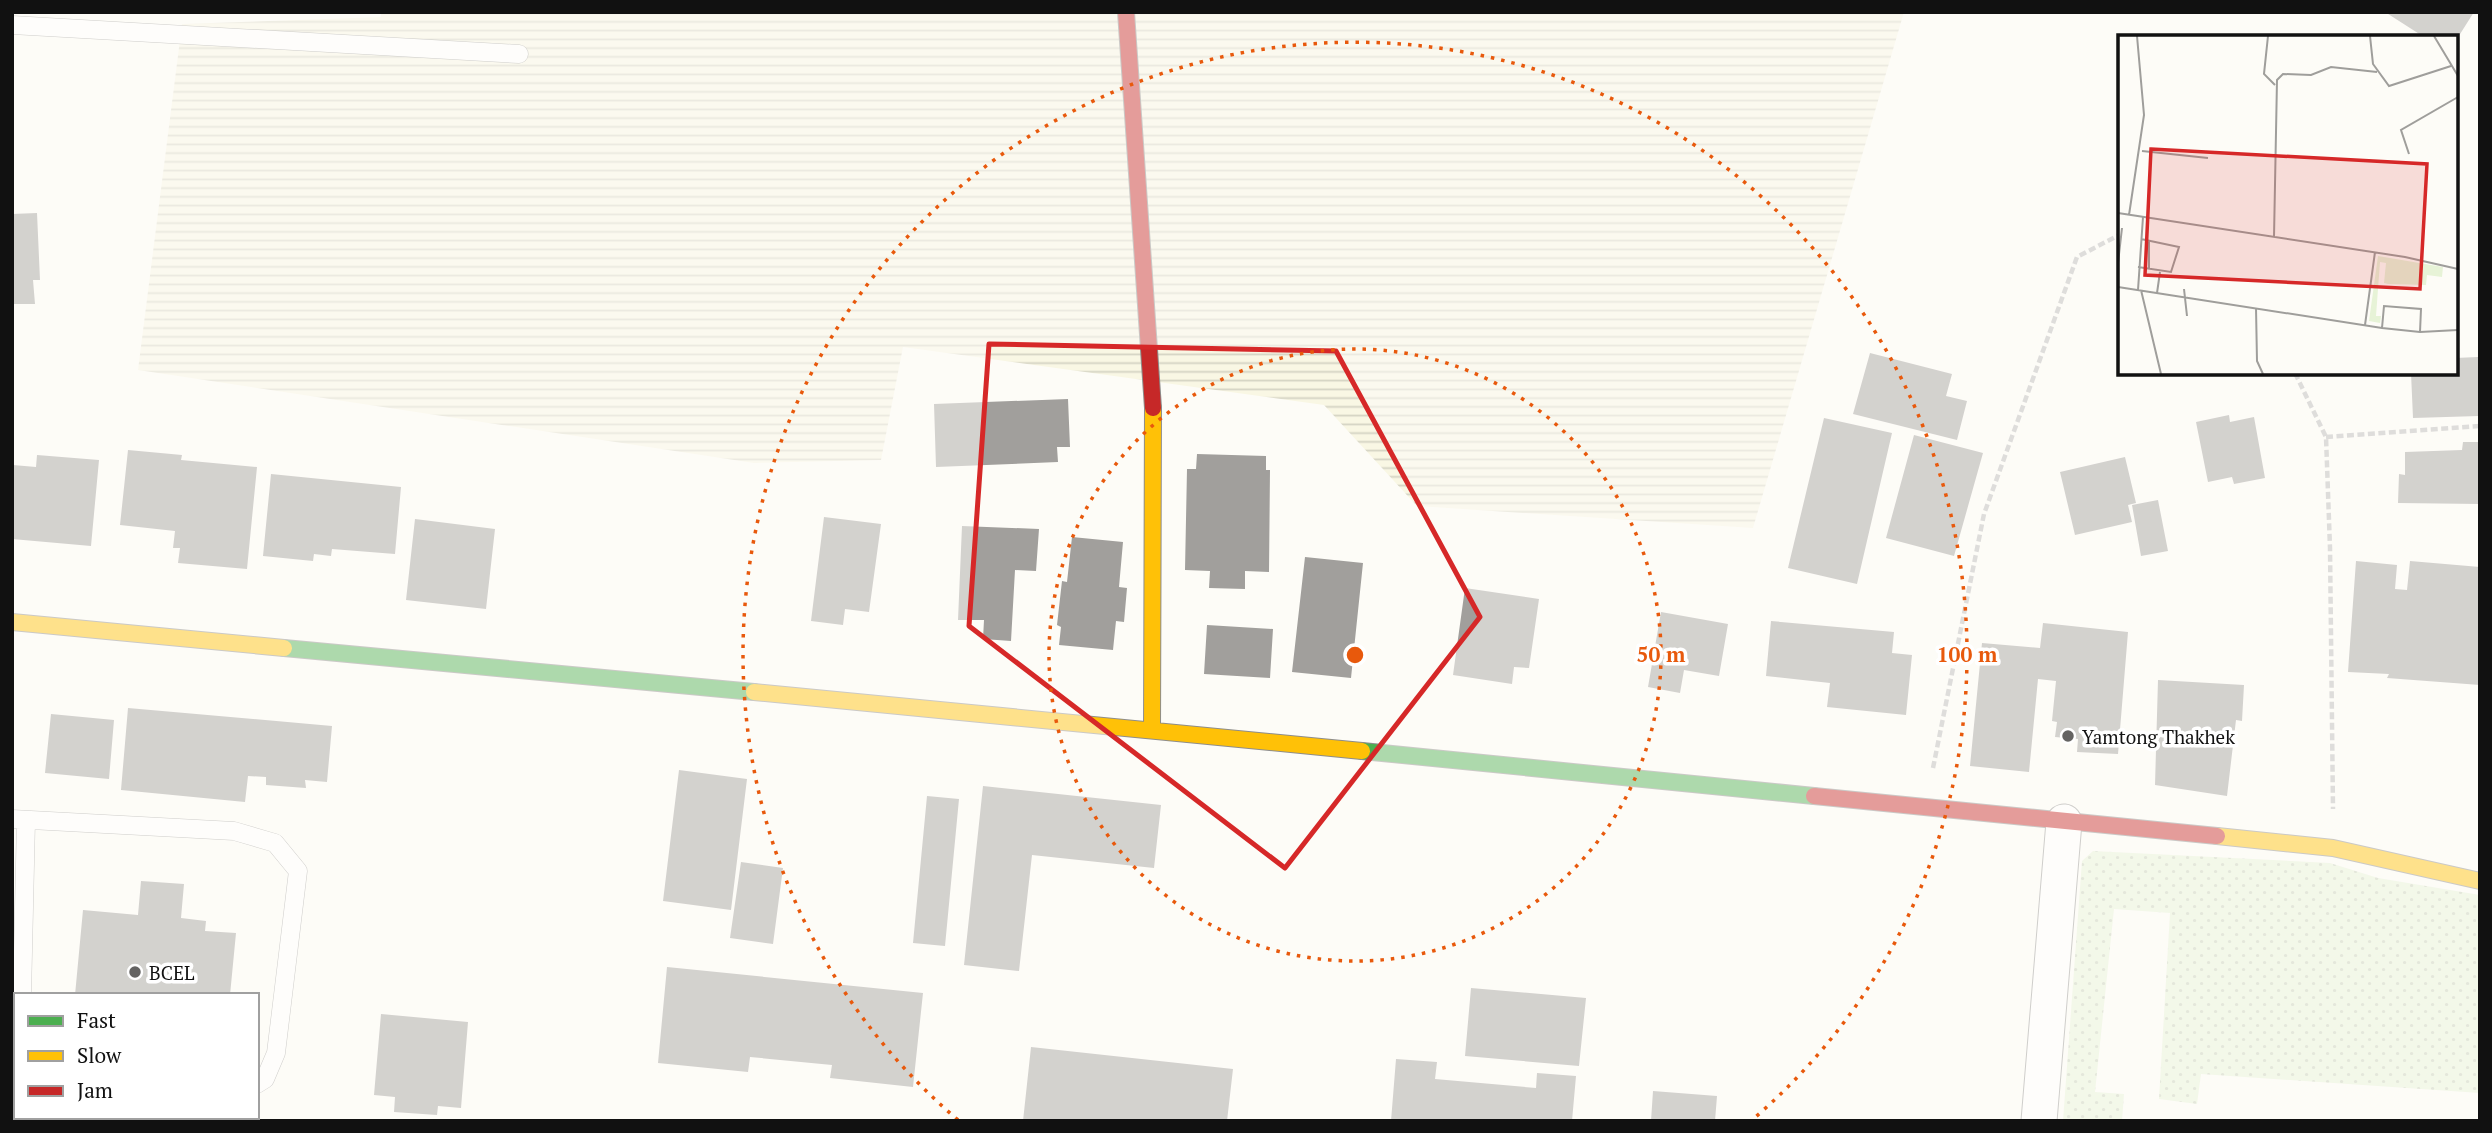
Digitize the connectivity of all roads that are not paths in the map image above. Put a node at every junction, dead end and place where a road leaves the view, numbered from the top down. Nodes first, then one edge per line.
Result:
1 (1126, 12) edge
2 (12, 25) edge
3 (519, 54) dead end
4 (12, 622) edge
5 (1152, 730) junction
6 (19, 820) edge
7 (2064, 822) junction
8 (2480, 881) edge
9 (22, 993) edge
10 (259, 1083) edge
11 (2039, 1121) edge

1 - 5 street
2 - 3 lane
4 - 5 street
5 - 7 street
6 - 9 lane
6 - 10 lane
7 - 8 street
7 - 11 street

